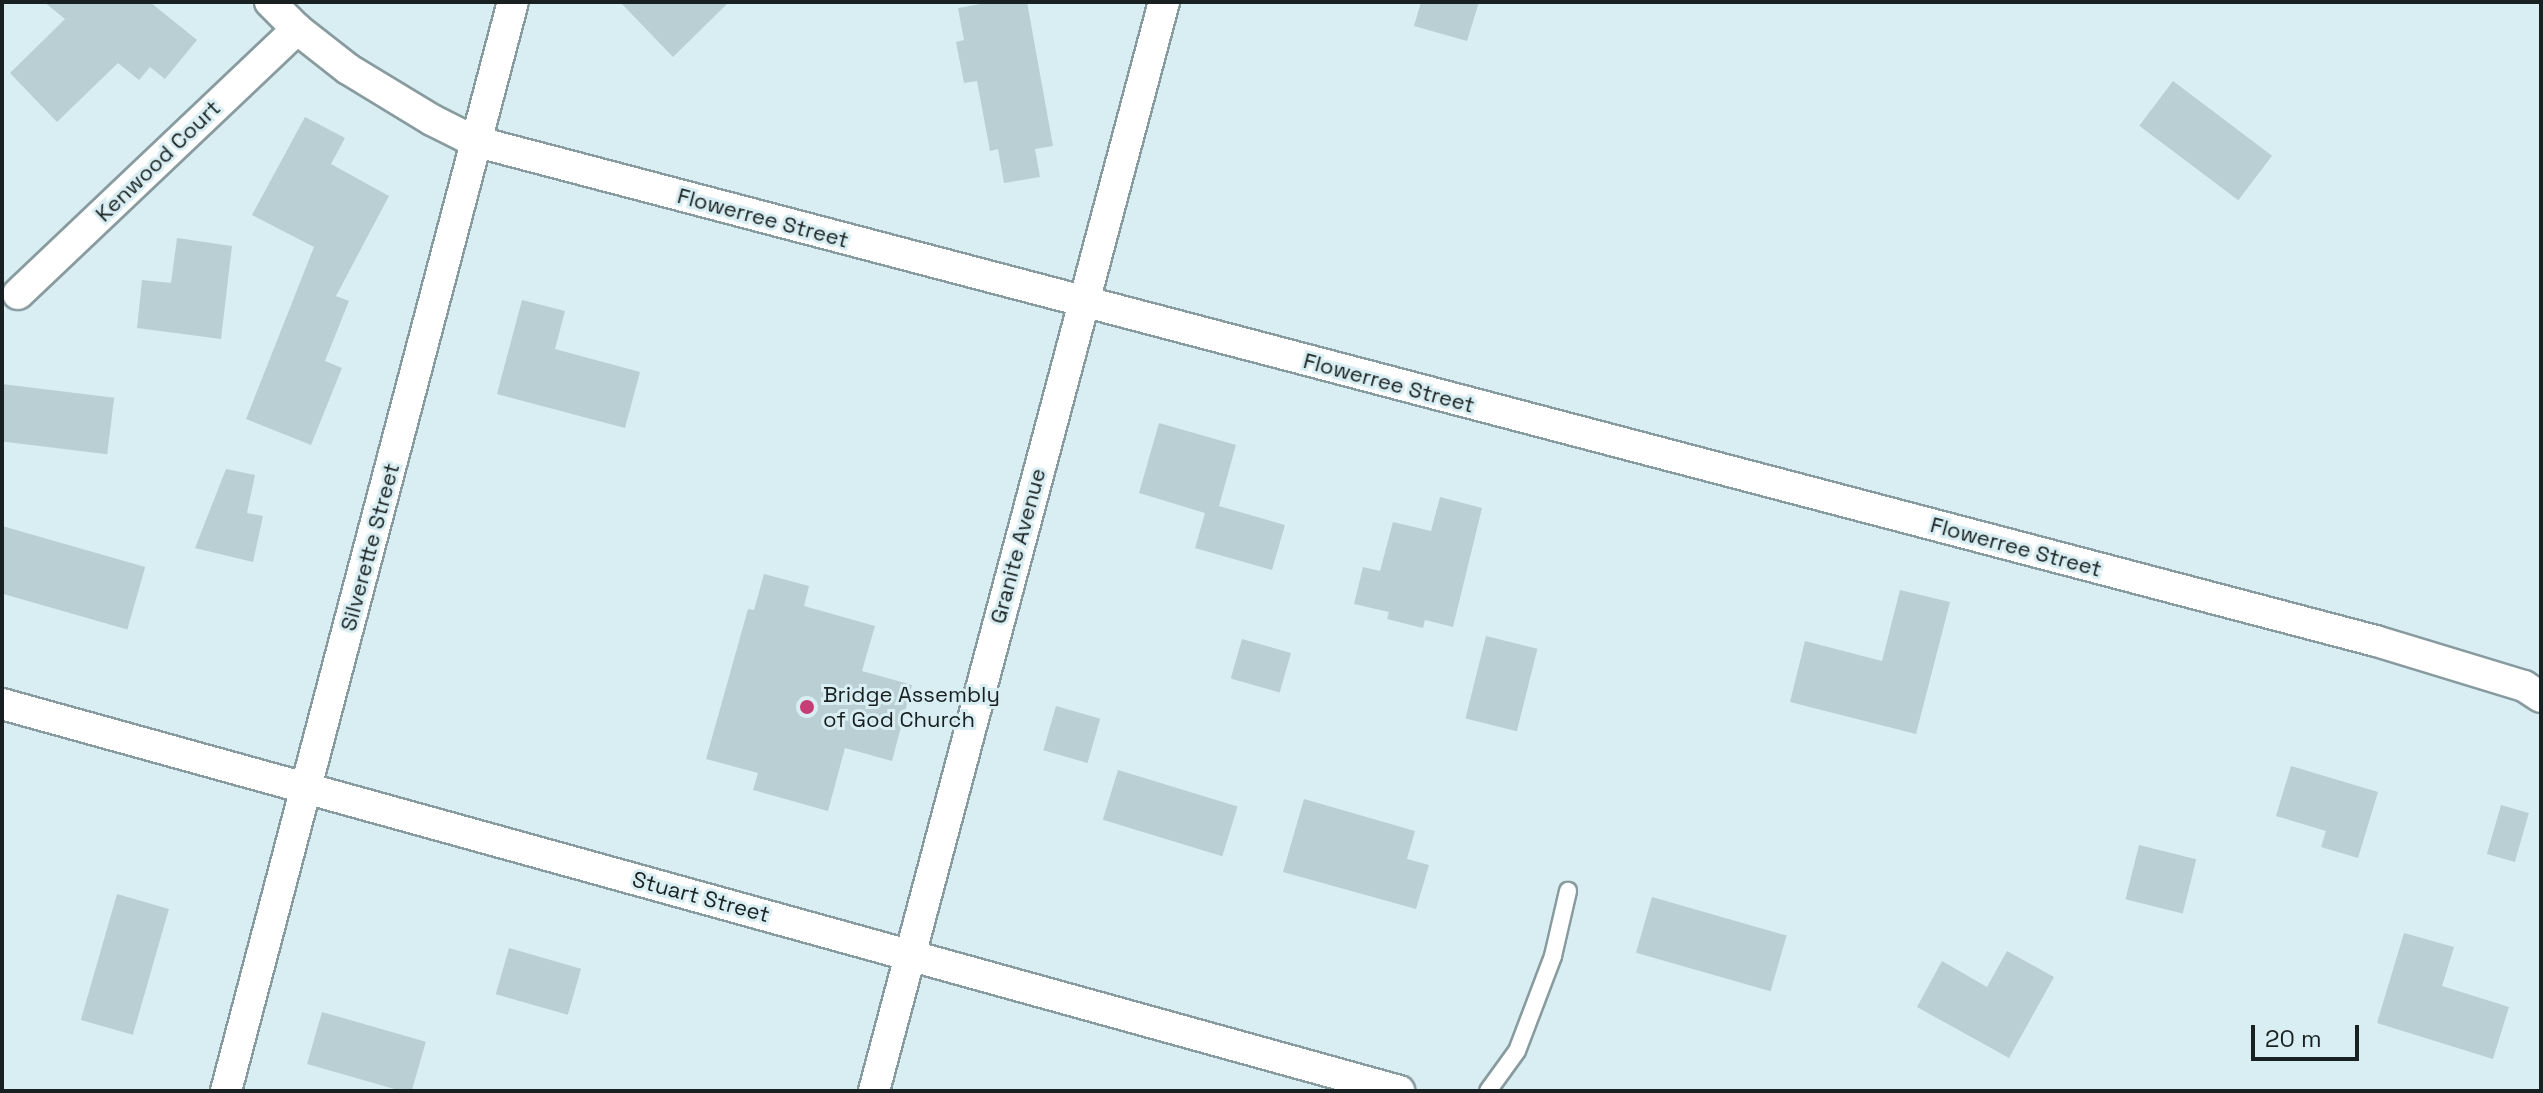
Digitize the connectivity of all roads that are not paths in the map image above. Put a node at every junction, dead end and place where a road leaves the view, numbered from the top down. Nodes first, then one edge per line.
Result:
1 (270, 2) edge
2 (513, 2) edge
3 (1164, 2) edge
4 (297, 29) junction
5 (474, 141) junction
6 (18, 294) dead end
7 (1082, 303) junction
8 (2541, 697) edge
9 (2, 704) edge
10 (307, 788) junction
11 (1568, 891) dead end
12 (911, 955) junction
13 (226, 1091) edge
14 (874, 1091) edge
15 (1399, 1091) edge
16 (1488, 1091) edge

1 - 4 street, Flowerree Street
2 - 5 street, Silverette Street
3 - 7 street, Granite Avenue
4 - 5 street, Flowerree Street
4 - 6 street, Kenwood Court
5 - 7 street, Flowerree Street
5 - 10 street, Silverette Street
7 - 8 street, Flowerree Street
7 - 12 street, Granite Avenue
9 - 10 street, Stuart Street
10 - 12 street, Stuart Street
10 - 13 street, Silverette Street
11 - 16 lane
12 - 14 street, Granite Avenue
12 - 15 street, Stuart Street

